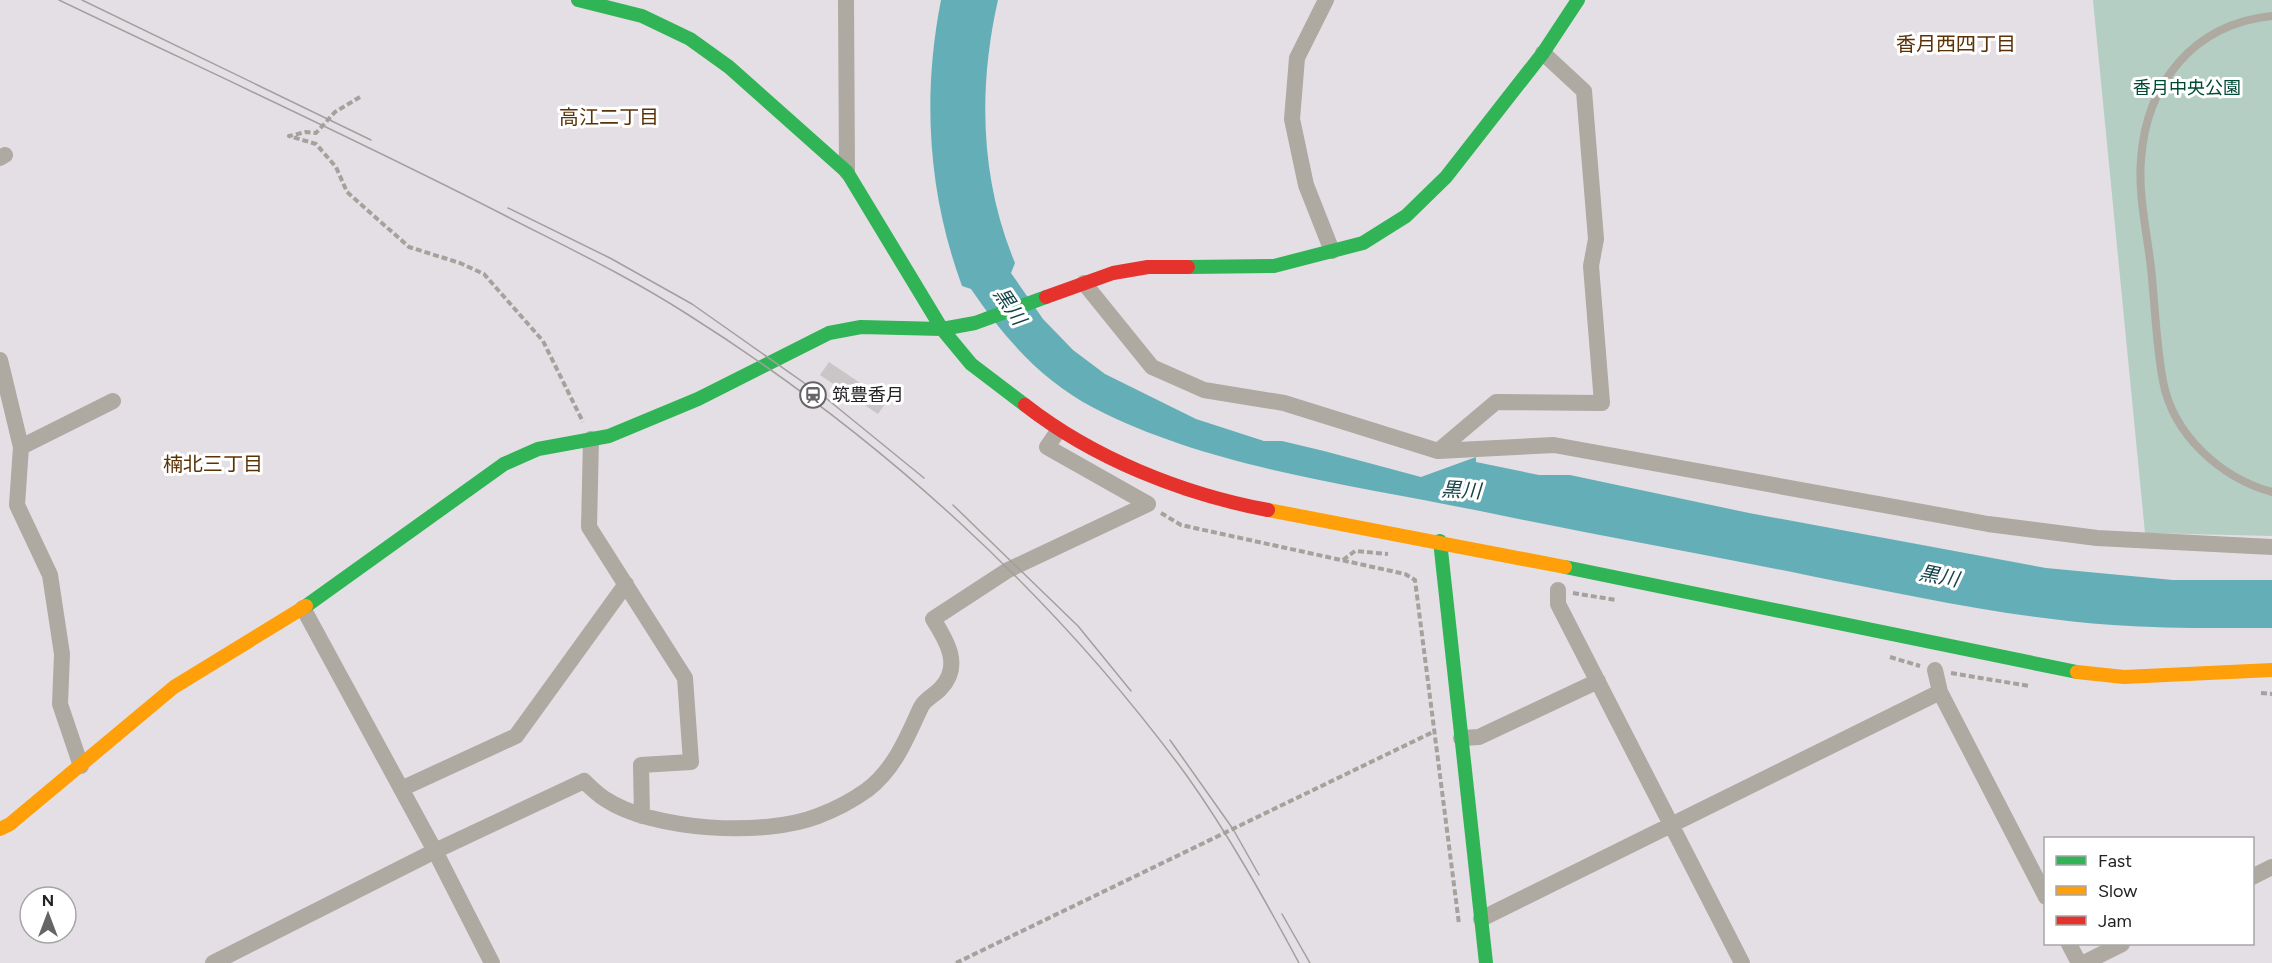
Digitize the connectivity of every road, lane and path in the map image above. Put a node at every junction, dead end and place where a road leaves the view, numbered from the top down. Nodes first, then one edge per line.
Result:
1 (578, 0) edge
2 (846, 0) edge
3 (1326, 0) edge
4 (1578, 0) edge
5 (2272, 16) edge
6 (1543, 53) junction
7 (360, 97) dead end
8 (847, 172) junction
9 (1332, 251) junction
10 (1084, 283) junction
11 (942, 329) junction
12 (0, 360) edge
13 (113, 401) dead end
14 (1058, 431) junction
15 (591, 439) junction
16 (21, 447) junction
17 (1438, 451) junction
18 (2272, 492) edge
19 (1148, 504) junction
20 (1440, 540) junction
21 (2272, 547) edge
22 (626, 584) junction
23 (1558, 590) dead end
24 (303, 608) junction
25 (1935, 670) dead end
26 (2272, 670) edge
27 (1598, 681) junction
28 (1940, 692) junction
29 (1435, 731) junction
30 (1461, 738) junction
31 (81, 766) junction
32 (401, 789) junction
33 (642, 816) junction
34 (1672, 824) junction
35 (0, 829) edge
36 (435, 851) junction
37 (2272, 867) edge
38 (2254, 876) edge
39 (2044, 893) edge
40 (1481, 919) junction
41 (1460, 930) dead end
42 (2070, 945) edge
43 (2120, 945) edge
44 (213, 963) edge
45 (492, 963) edge
46 (956, 963) edge
47 (1486, 963) edge
48 (1742, 963) edge
49 (2081, 963) edge

1 - 8 street
2 - 8 street
3 - 9 street
4 - 6 street
5 - 18 lane
6 - 9 street
6 - 17 street
7 - 15 path
8 - 11 street
9 - 10 street
10 - 11 street
10 - 17 street
11 - 14 street
11 - 15 street
12 - 16 street
13 - 16 street
14 - 19 street
14 - 20 street
15 - 22 street
15 - 24 street
16 - 31 street
17 - 21 street
19 - 29 path
19 - 33 street
20 - 26 street
20 - 30 street
22 - 32 street
22 - 33 street
23 - 27 street
24 - 31 street
24 - 32 street
25 - 28 street
27 - 30 street
27 - 34 street
28 - 34 street
28 - 39 street
29 - 41 path
29 - 46 path
30 - 40 street
31 - 35 street
32 - 36 street
33 - 36 street
34 - 40 street
34 - 48 street
36 - 44 street
36 - 45 street
37 - 38 street
40 - 47 street
42 - 49 street
43 - 49 street

